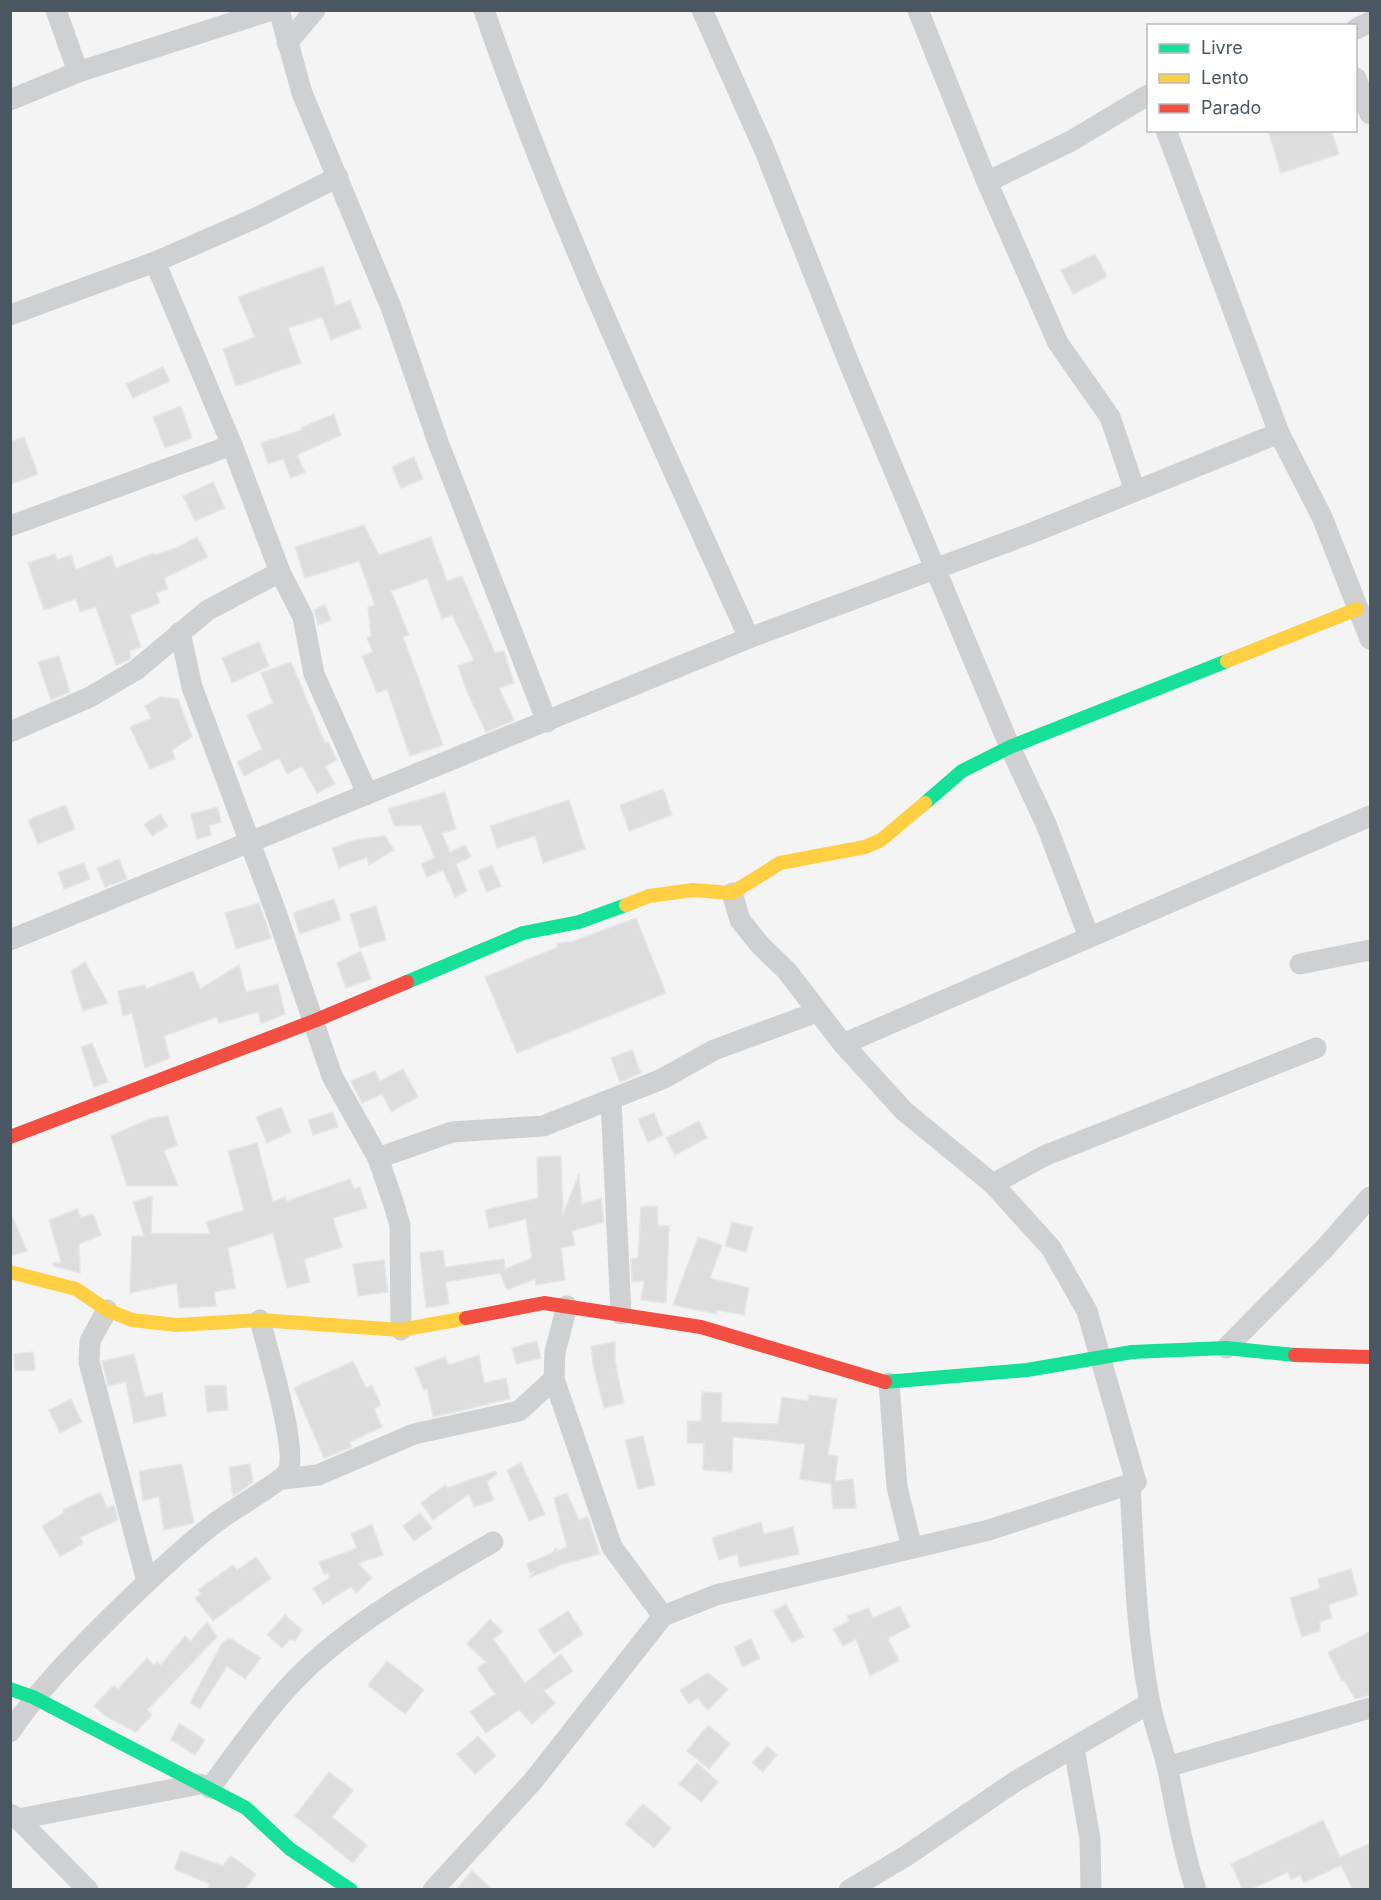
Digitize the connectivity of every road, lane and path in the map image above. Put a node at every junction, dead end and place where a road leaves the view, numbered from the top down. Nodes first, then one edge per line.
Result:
1 (56, 10) edge
2 (272, 10) edge
3 (279, 10) edge
4 (315, 10) edge
5 (484, 10) edge
6 (702, 10) edge
7 (918, 10) edge
8 (1371, 22) edge
9 (1357, 29) edge
10 (287, 43) junction
11 (78, 72) junction
12 (1357, 80) edge
13 (1147, 96) edge
14 (10, 100) edge
15 (1371, 114) edge
16 (1167, 132) edge
17 (338, 177) junction
18 (987, 182) junction
19 (155, 262) junction
20 (10, 315) edge
21 (1279, 433) junction
22 (232, 445) junction
23 (1135, 491) junction
24 (10, 526) edge
25 (934, 568) junction
26 (280, 573) junction
27 (1357, 609) junction
28 (180, 632) junction
29 (749, 638) junction
30 (1371, 639) edge
31 (547, 722) junction
32 (10, 732) edge
33 (1010, 747) junction
34 (367, 793) junction
35 (1371, 816) edge
36 (250, 843) junction
37 (732, 893) junction
38 (1089, 937) junction
39 (10, 940) edge
40 (1371, 950) edge
41 (1300, 964) dead end
42 (817, 1012) junction
43 (314, 1022) junction
44 (843, 1044) junction
45 (1317, 1048) dead end
46 (611, 1100) junction
47 (10, 1137) edge
48 (378, 1158) junction
49 (993, 1184) junction
50 (1371, 1197) edge
51 (10, 1272) edge
52 (567, 1306) junction
53 (107, 1310) junction
54 (621, 1314) junction
55 (260, 1320) junction
56 (401, 1330) junction
57 (1226, 1348) junction
58 (1371, 1357) edge
59 (1100, 1358) junction
60 (554, 1379) junction
61 (889, 1383) junction
62 (283, 1479) junction
63 (1136, 1482) junction
64 (493, 1542) dead end
65 (912, 1548) junction
66 (147, 1581) junction
67 (663, 1616) junction
68 (10, 1689) edge
69 (33, 1697) junction
70 (1150, 1703) junction
71 (1371, 1708) edge
72 (10, 1732) edge
73 (1074, 1748) junction
74 (1167, 1767) junction
75 (205, 1786) junction
76 (14, 1816) edge
77 (88, 1890) edge
78 (351, 1890) edge
79 (433, 1890) edge
80 (849, 1890) edge
81 (1090, 1890) edge
82 (1196, 1890) edge

1 - 11 street
2 - 11 street
3 - 10 street
4 - 10 street
5 - 29 street
6 - 25 street
7 - 18 street
8 - 9 street
10 - 17 street
11 - 14 street
12 - 15 street
13 - 18 street
16 - 21 street
17 - 19 street
17 - 31 street
18 - 23 street
19 - 20 street
19 - 22 street
21 - 23 street
21 - 27 street
22 - 24 street
22 - 26 street
23 - 25 street
25 - 29 street
25 - 33 street
26 - 28 street
26 - 34 street
27 - 30 street
27 - 33 street
28 - 32 street
28 - 36 street
29 - 31 street
31 - 34 street
33 - 37 street
33 - 38 street
34 - 36 street
35 - 38 street
36 - 39 street
36 - 43 street
37 - 42 street
37 - 43 street
38 - 44 street
40 - 41 street
42 - 44 street
42 - 46 street
43 - 47 street
43 - 48 street
44 - 49 street
45 - 49 street
46 - 48 street
46 - 54 street
48 - 56 street
49 - 59 street
50 - 57 street
51 - 53 street
52 - 54 street
52 - 56 street
52 - 60 street
53 - 55 street
53 - 66 street
54 - 61 street
55 - 56 street
55 - 62 street
57 - 58 street
57 - 59 street
59 - 61 street
59 - 63 street
60 - 62 street
60 - 67 street
61 - 65 street
62 - 66 street
63 - 65 street
63 - 70 street
64 - 75 street
65 - 67 street
66 - 69 street
67 - 79 street
68 - 69 street
69 - 72 street
69 - 75 street
70 - 73 street
70 - 74 street
71 - 74 street
73 - 80 street
73 - 81 street
74 - 82 street
75 - 76 street
75 - 78 street
76 - 77 street

